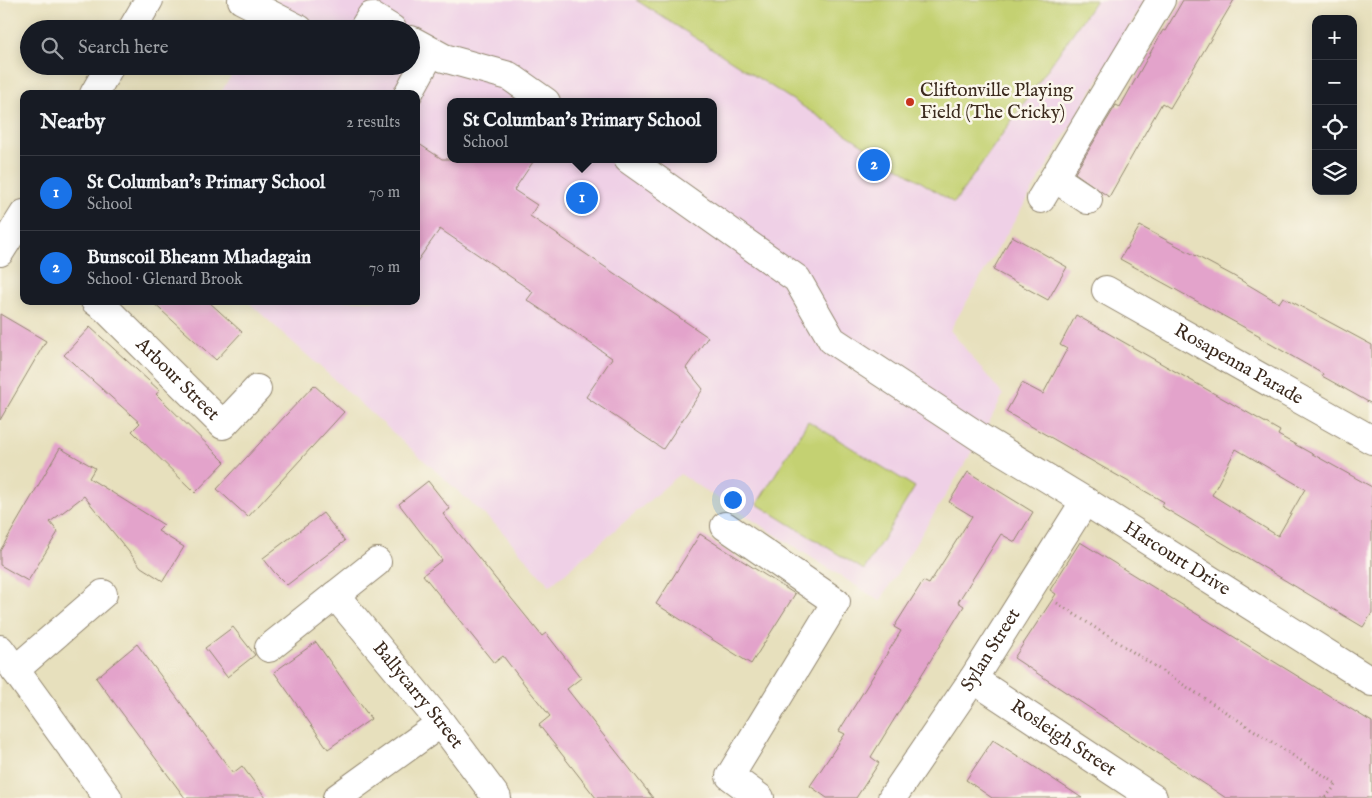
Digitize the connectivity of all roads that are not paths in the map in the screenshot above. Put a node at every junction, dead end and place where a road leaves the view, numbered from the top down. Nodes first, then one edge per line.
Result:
1 (149, 0) edge
2 (242, 0) edge
3 (1161, 0) edge
4 (137, 20) edge
5 (281, 20) edge
6 (421, 46) edge
7 (105, 75) edge
8 (413, 75) edge
9 (96, 90) edge
10 (409, 90) edge
11 (540, 98) edge
12 (634, 163) edge
13 (1088, 200) dead end
14 (20, 224) edge
15 (11, 247) edge
16 (1106, 290) dead end
17 (100, 305) edge
18 (257, 389) dead end
19 (1372, 440) edge
20 (1085, 501) junction
21 (725, 526) dead end
22 (377, 562) dead end
23 (103, 594) dead end
24 (335, 595) junction
25 (269, 648) dead end
26 (8, 660) edge
27 (974, 679) junction
28 (1372, 682) edge
29 (441, 723) junction
30 (108, 798) edge
31 (337, 798) edge
32 (497, 798) edge
33 (760, 798) edge
34 (892, 798) edge
35 (1153, 798) edge

1 - 4 street
2 - 5 street
3 - 13 street
6 - 11 street
7 - 9 street
8 - 10 street
12 - 20 street, Harcourt Drive
14 - 15 street
16 - 19 street, Rosapenna Parade
17 - 18 street, Arbour Street
20 - 27 street, Sylan Street
20 - 28 street, Harcourt Drive
21 - 33 street
22 - 24 street
23 - 26 street
24 - 25 street
24 - 29 street, Ballycarry Street
26 - 30 street
27 - 34 street, Sylan Street
27 - 35 street, Rosleigh Street
29 - 31 street
29 - 32 street, Ballycarry Street

